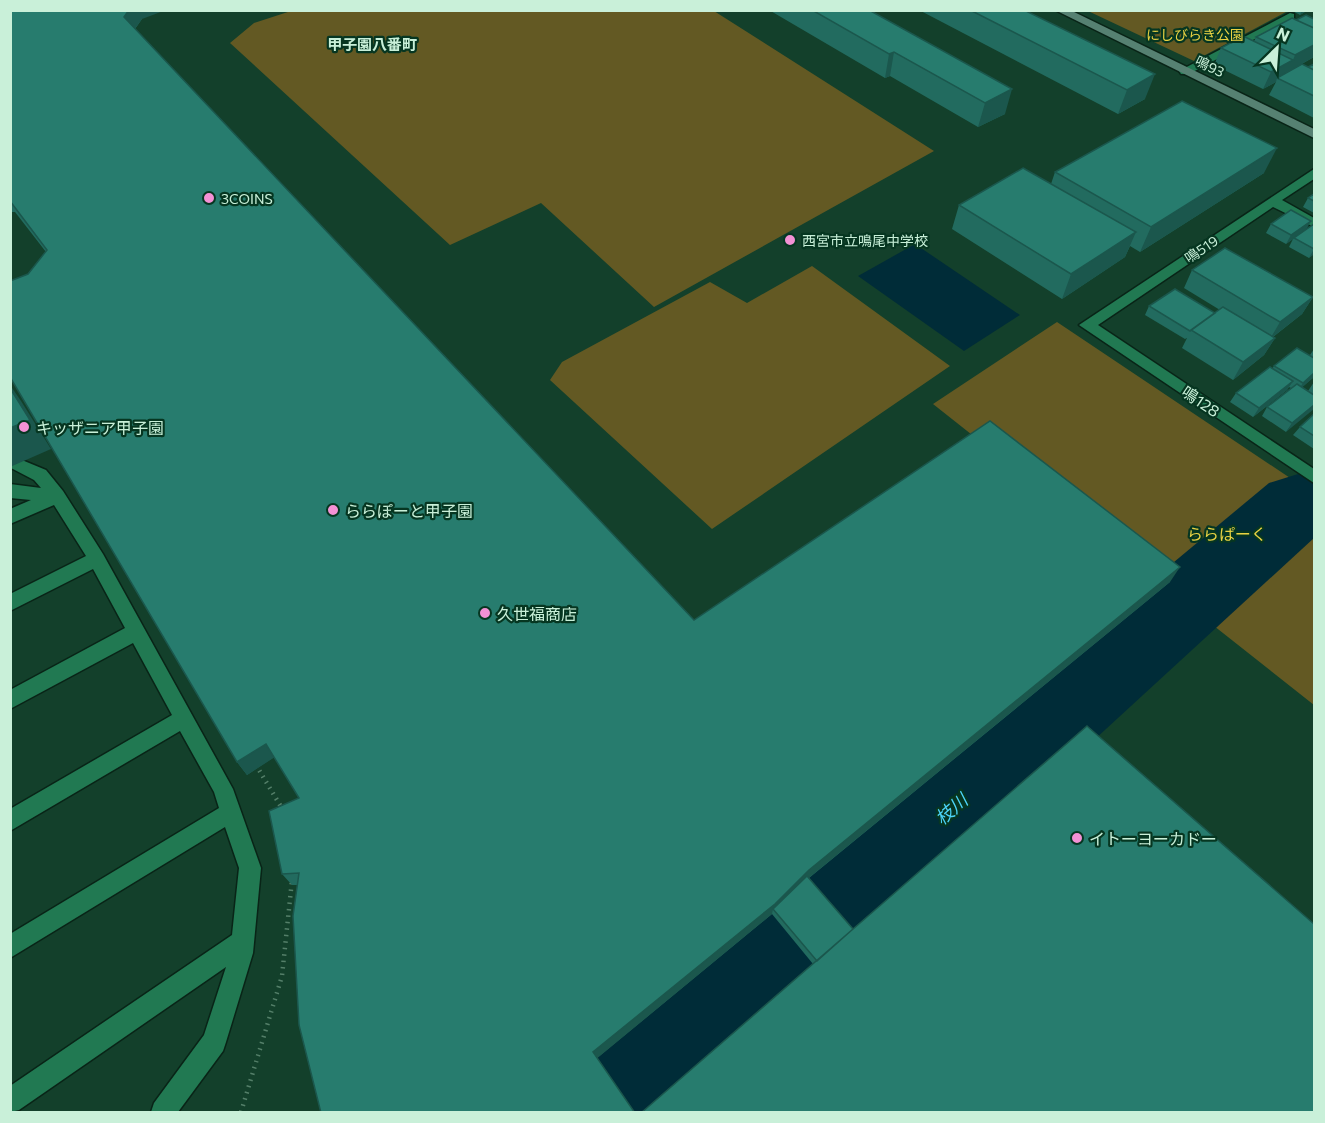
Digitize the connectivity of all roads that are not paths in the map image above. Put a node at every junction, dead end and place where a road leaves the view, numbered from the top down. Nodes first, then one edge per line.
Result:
1 (1060, 10) edge
2 (1290, 16) edge
3 (1185, 71) junction
4 (1314, 134) edge
5 (1314, 173) edge
6 (1273, 201) junction
7 (1314, 223) edge
8 (1087, 325) joint
9 (17, 464) edge
10 (1314, 477) edge
11 (10, 491) edge
12 (57, 496) junction
13 (10, 517) edge
14 (97, 559) junction
15 (10, 603) edge
16 (137, 632) junction
17 (10, 700) edge
18 (184, 718) junction
19 (231, 812) junction
20 (10, 821) edge
21 (242, 942) junction
22 (10, 947) edge
23 (10, 1101) edge
24 (164, 1113) edge

1 - 3 street, 鳴93
2 - 3 street
3 - 4 street, 鳴93
5 - 6 street, 鳴519
6 - 7 street
6 - 8 street, 鳴519
8 - 10 street, 鳴128
9 - 12 street
11 - 12 street
12 - 13 street
12 - 14 street
14 - 15 street
14 - 16 street
16 - 17 street
16 - 18 street
18 - 19 street
18 - 20 street
19 - 21 street
19 - 22 street
21 - 23 street
21 - 24 street

